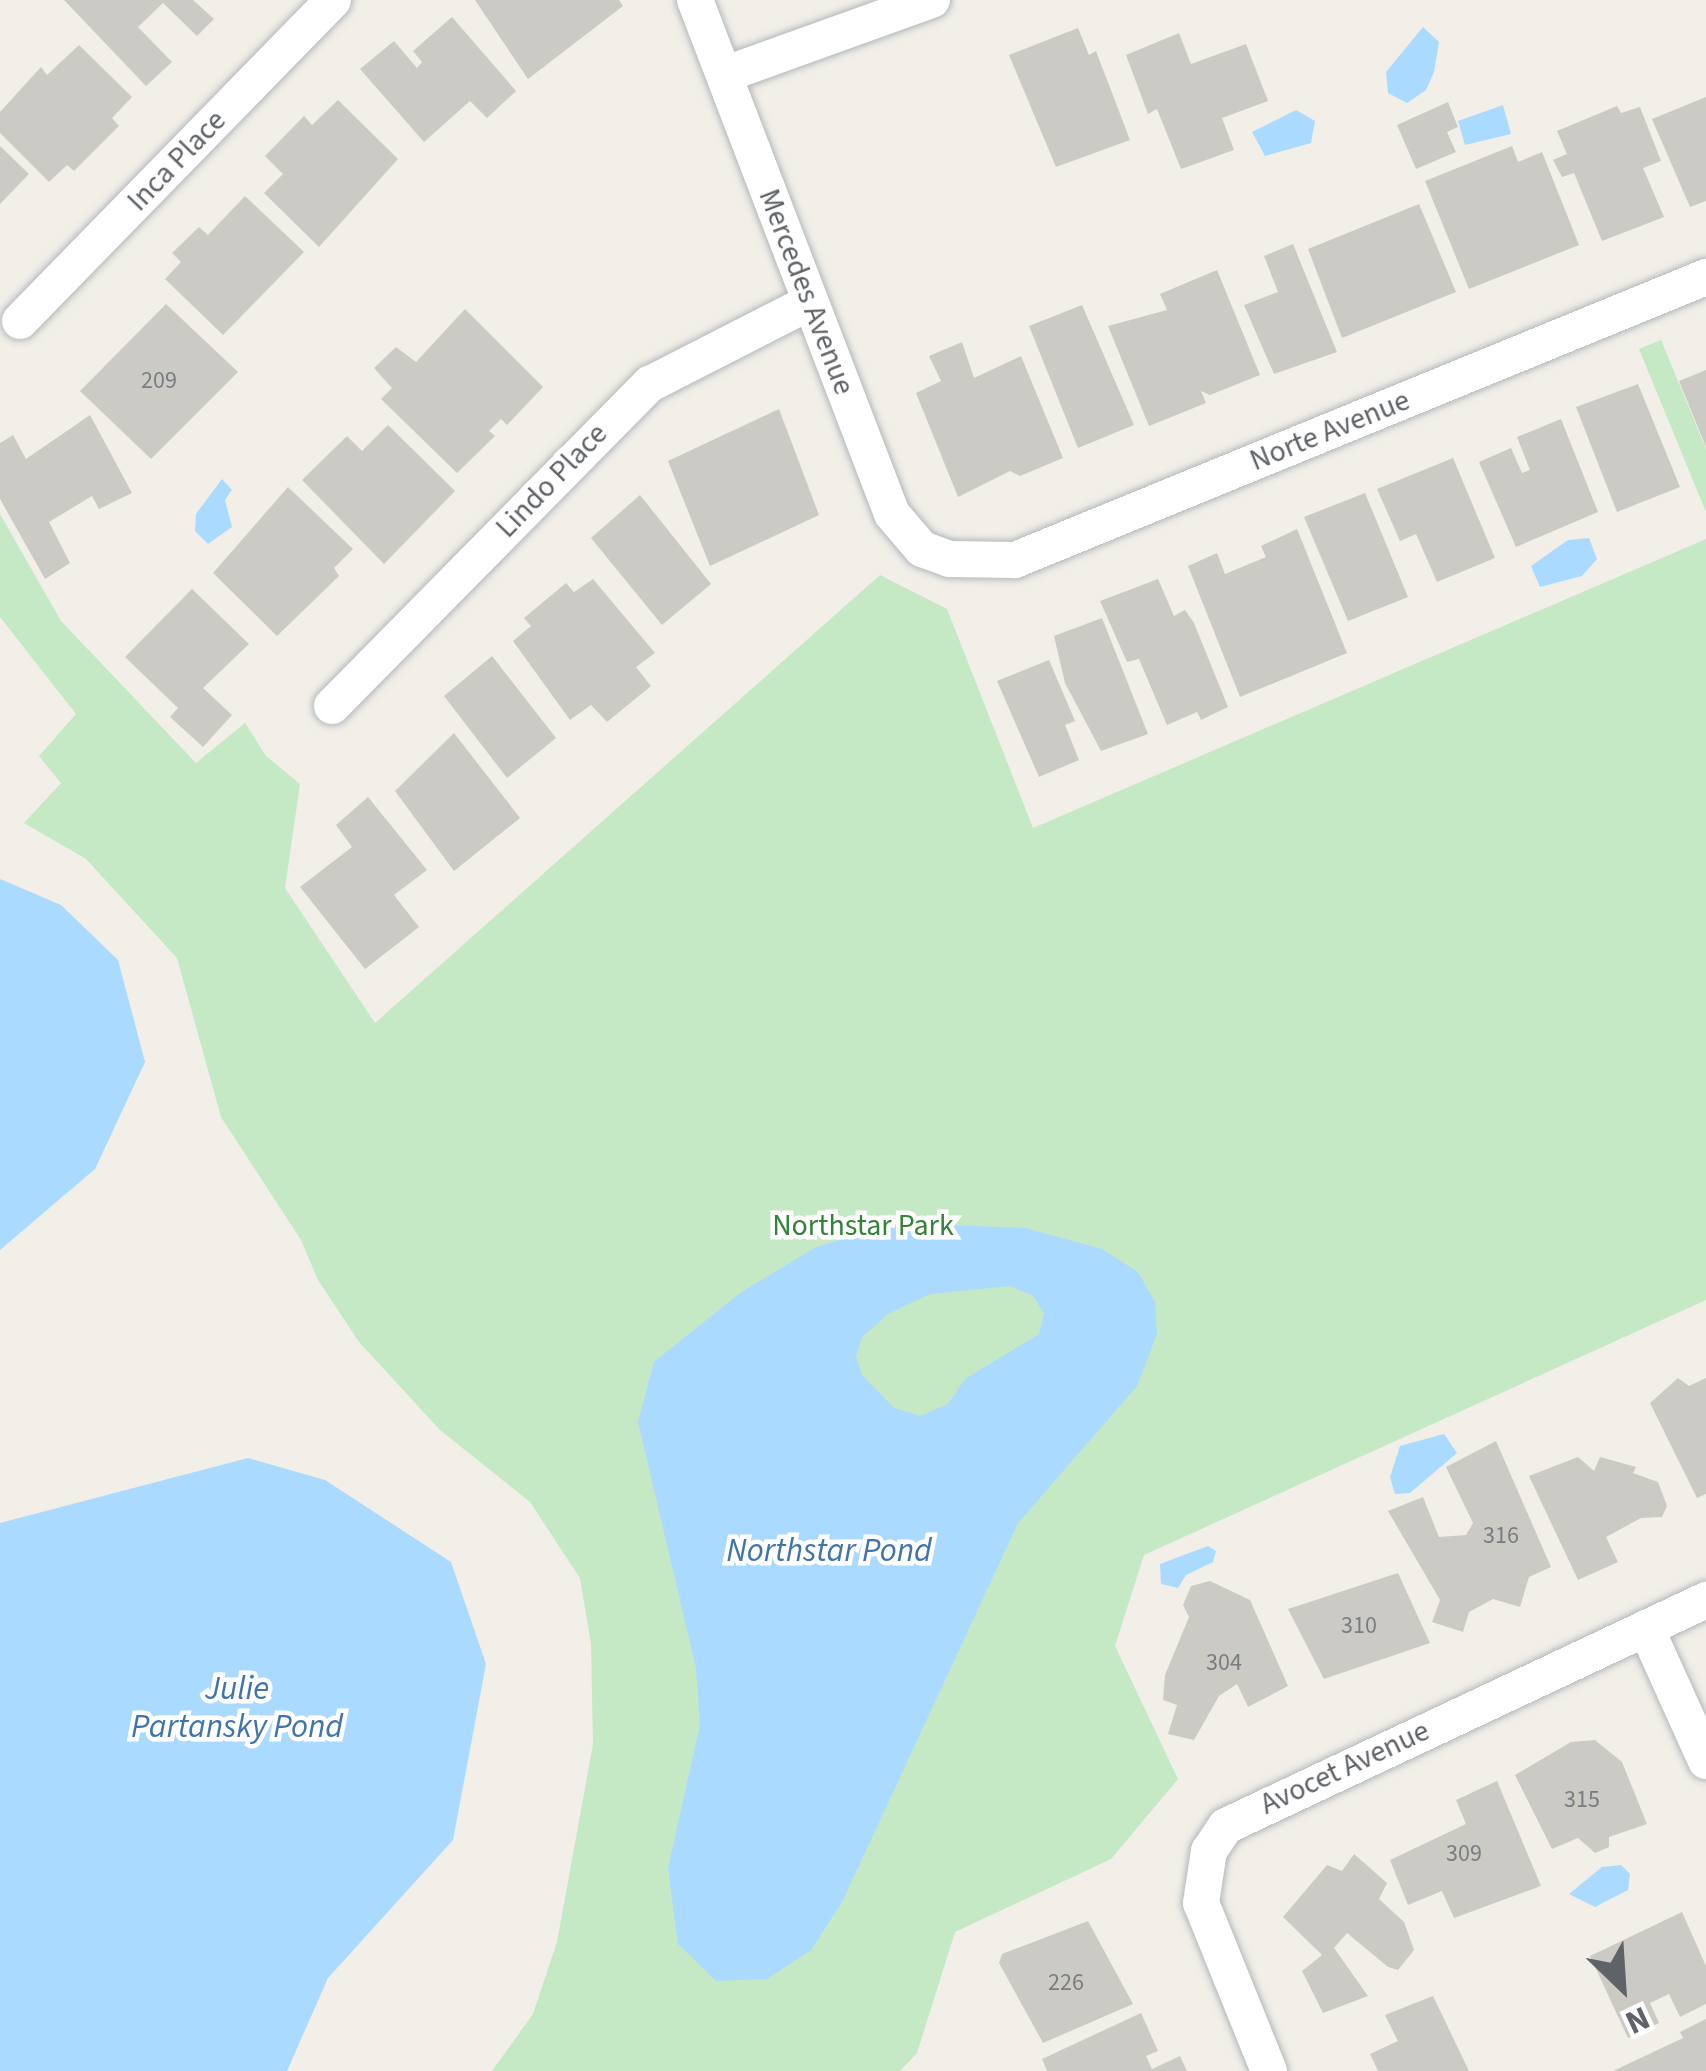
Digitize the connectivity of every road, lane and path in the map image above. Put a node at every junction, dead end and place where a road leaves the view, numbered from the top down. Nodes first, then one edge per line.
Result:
1 (333, 0) edge
2 (695, 0) edge
3 (932, 0) edge
4 (726, 74) junction
5 (1706, 277) edge
6 (808, 303) junction
7 (20, 321) dead end
8 (949, 559) joint
9 (332, 706) dead end
10 (1706, 1600) edge
11 (1646, 1628) junction
12 (1706, 1761) edge
13 (1269, 2071) edge

1 - 7 street, Inca Place
2 - 4 street, Mercedes Avenue
3 - 4 street
4 - 6 street, Mercedes Avenue
5 - 8 street, Norte Avenue
6 - 8 street, Mercedes Avenue
6 - 9 street, Lindo Place
10 - 11 street, Avocet Avenue
11 - 12 street
11 - 13 street, Avocet Avenue

